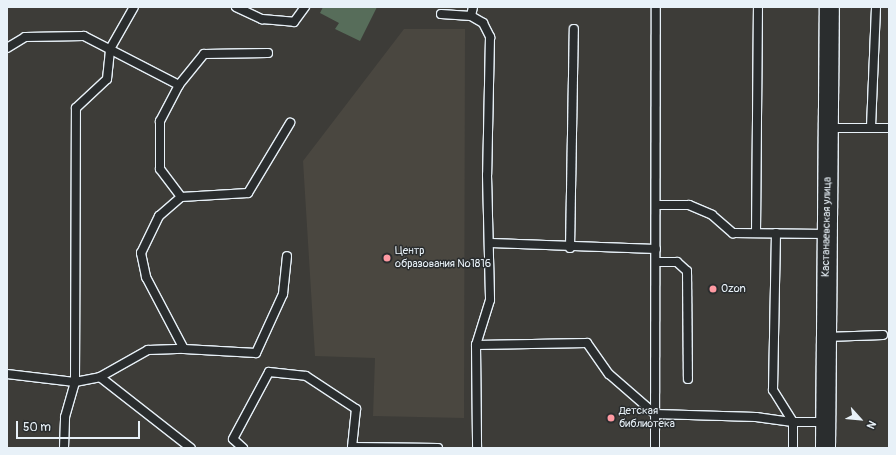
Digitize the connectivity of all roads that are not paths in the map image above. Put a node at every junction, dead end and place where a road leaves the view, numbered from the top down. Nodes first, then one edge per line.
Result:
1 (134, 7) edge
2 (236, 7) edge
3 (305, 7) edge
4 (473, 7) edge
5 (656, 7) edge
6 (758, 7) edge
7 (829, 7) edge
8 (876, 7) edge
9 (441, 14) dead end
10 (471, 16) junction
11 (574, 29) dead end
12 (7, 48) edge
13 (110, 49) junction
14 (268, 53) dead end
15 (179, 85) junction
16 (290, 123) dead end
17 (871, 127) junction
18 (828, 128) junction
19 (889, 128) edge
20 (181, 197) junction
21 (656, 205) junction
22 (756, 233) junction
23 (776, 233) junction
24 (827, 234) junction
25 (491, 243) junction
26 (570, 248) junction
27 (656, 249) junction
28 (287, 256) dead end
29 (657, 262) junction
30 (883, 335) dead end
31 (826, 337) junction
32 (476, 345) junction
33 (184, 349) junction
34 (7, 374) edge
35 (100, 377) junction
36 (688, 380) dead end
37 (75, 382) junction
38 (655, 414) junction
39 (793, 422) junction
40 (825, 422) junction
41 (64, 448) edge
42 (191, 448) edge
43 (243, 448) edge
44 (352, 448) edge
45 (438, 448) edge
46 (477, 448) edge
47 (655, 448) edge
48 (793, 448) edge
49 (825, 448) edge

1 - 13 lane
2 - 3 lane
4 - 10 lane
5 - 21 lane
6 - 22 lane
7 - 18 street, Кастанаевская улица
8 - 17 lane
9 - 10 lane
10 - 25 lane
11 - 26 lane
12 - 13 lane
13 - 15 lane
13 - 37 lane
14 - 15 lane
15 - 20 lane
16 - 20 lane
17 - 18 lane
17 - 19 lane
18 - 24 street, Кастанаевская улица
20 - 33 lane
21 - 22 lane
21 - 27 lane
22 - 23 lane
23 - 24 lane
23 - 39 lane
24 - 31 street, Кастанаевская улица
25 - 26 lane
25 - 32 lane
26 - 27 lane
27 - 29 lane
28 - 33 lane
29 - 36 lane
29 - 38 lane
30 - 31 lane
31 - 40 street, Кастанаевская улица
32 - 38 lane
32 - 46 lane
33 - 35 lane
34 - 37 lane
35 - 37 lane
35 - 42 lane
37 - 41 lane
38 - 39 lane
38 - 47 lane
39 - 40 lane
39 - 48 lane
40 - 49 street, Кастанаевская улица
43 - 44 lane
44 - 45 lane

